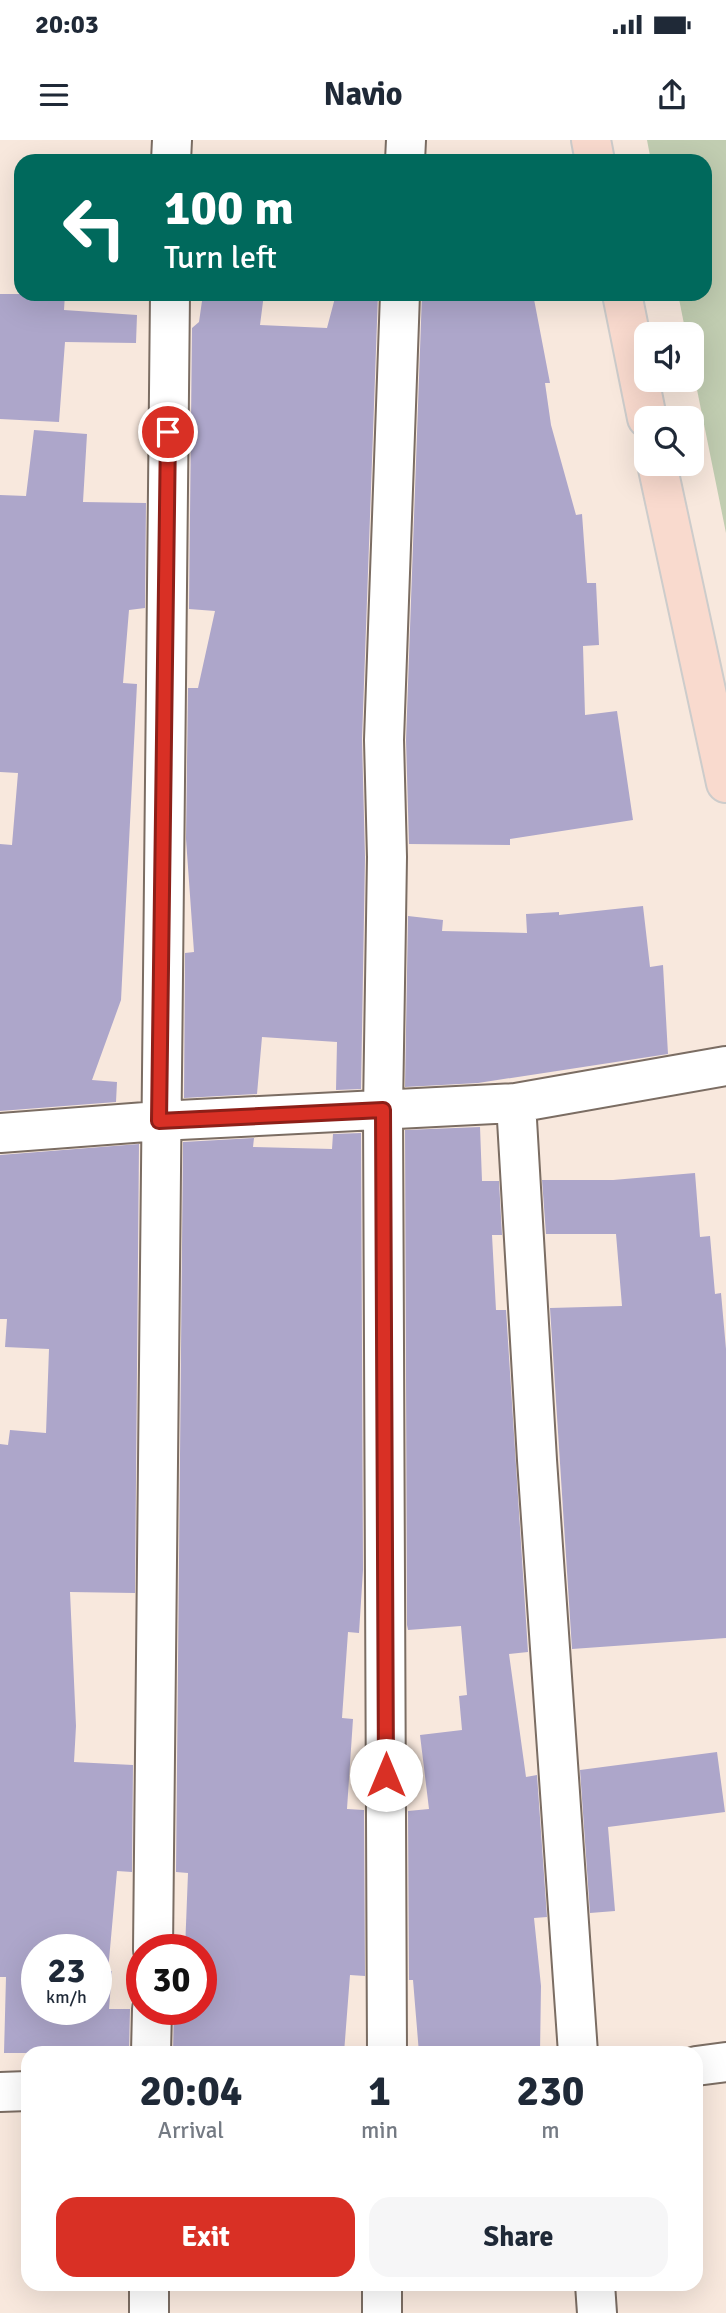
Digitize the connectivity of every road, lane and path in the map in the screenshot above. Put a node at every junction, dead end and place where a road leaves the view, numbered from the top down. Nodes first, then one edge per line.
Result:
1 (170, 301) edge
2 (400, 301) edge
3 (623, 301) edge
4 (645, 406) edge
5 (660, 476) edge
6 (726, 783) edge
7 (726, 1066) edge
8 (516, 1103) junction
9 (383, 1110) junction
10 (159, 1121) junction
11 (0, 1133) edge
12 (153, 1934) edge
13 (152, 2025) edge
14 (152, 2046) edge
15 (387, 2046) edge
16 (578, 2046) edge
17 (726, 2062) edge
18 (703, 2065) edge
19 (21, 2091) edge
20 (0, 2092) edge
21 (149, 2291) edge
22 (383, 2291) edge
23 (595, 2291) edge
24 (149, 2313) edge
25 (382, 2313) edge
26 (597, 2313) edge

1 - 10 street
2 - 9 street
3 - 4 main road
5 - 6 main road
7 - 8 street
8 - 9 street
8 - 16 street
9 - 10 street
9 - 15 street
10 - 11 street
10 - 12 street
13 - 14 street
17 - 18 street
19 - 20 street
21 - 24 street
22 - 25 street
23 - 26 street

